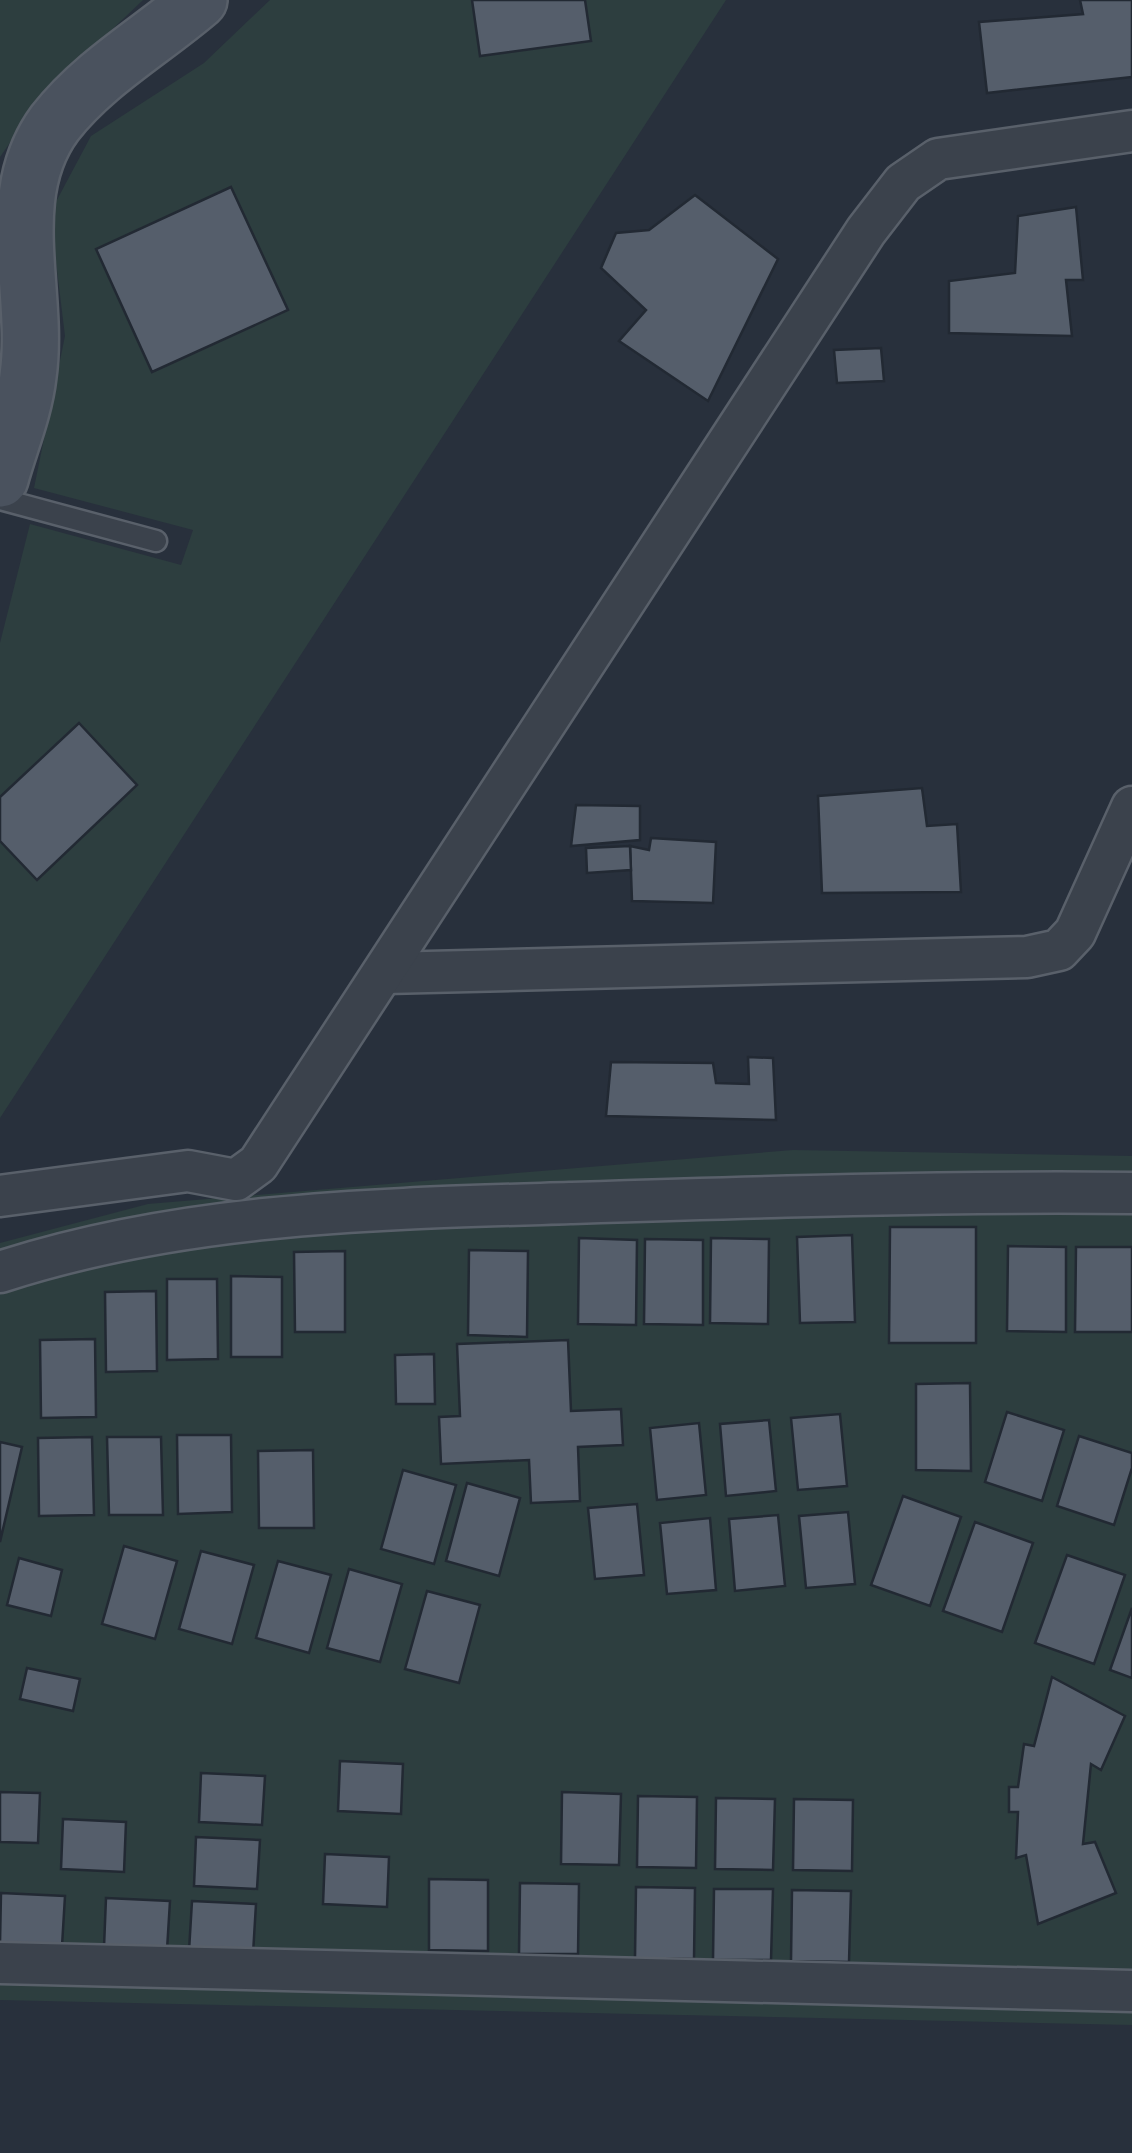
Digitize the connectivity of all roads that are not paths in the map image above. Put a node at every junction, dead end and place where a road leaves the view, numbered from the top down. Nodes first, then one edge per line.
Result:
1 (200, 0) edge
2 (1132, 131) edge
3 (0, 480) edge
4 (0, 499) edge
5 (156, 541) dead end
6 (1132, 807) edge
7 (386, 972) junction
8 (1132, 1193) edge
9 (0, 1196) edge
10 (0, 1272) edge
11 (0, 1963) edge
12 (1132, 1992) edge

1 - 3 street
2 - 7 street
4 - 5 lane
6 - 7 street
7 - 9 street
8 - 10 street
11 - 12 street

